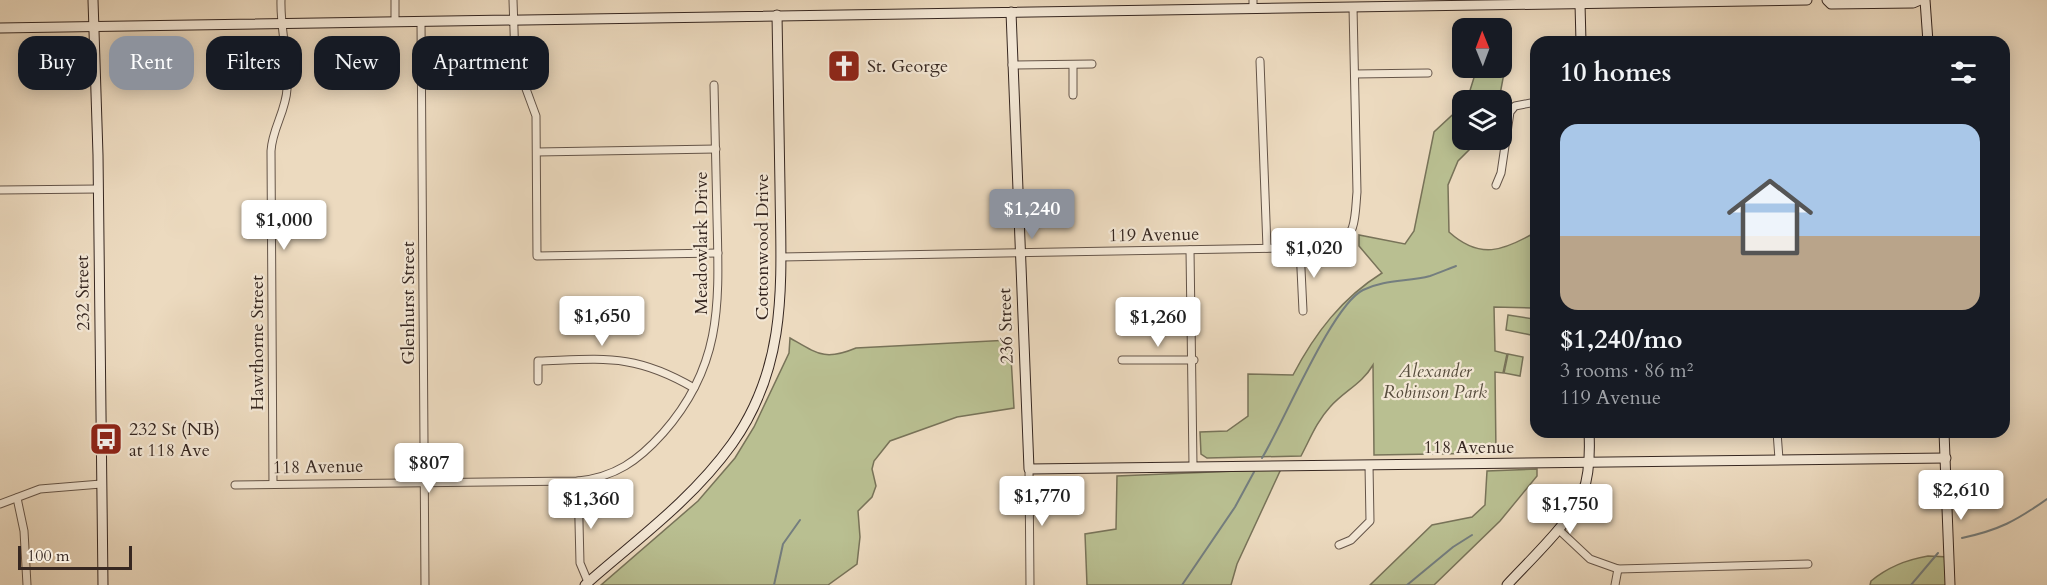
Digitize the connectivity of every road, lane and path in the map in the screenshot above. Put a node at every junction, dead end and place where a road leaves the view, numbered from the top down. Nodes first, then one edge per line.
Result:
1 (93, 0) edge
2 (282, 0) edge
3 (395, 0) edge
4 (513, 0) edge
5 (1807, 0) edge
6 (1827, 0) edge
7 (1920, 0) edge
8 (1925, 0) edge
9 (1580, 2) edge
10 (1253, 5) edge
11 (1353, 8) junction
12 (1011, 12) junction
13 (777, 15) junction
14 (513, 18) junction
15 (396, 21) junction
16 (421, 21) junction
17 (283, 24) junction
18 (93, 27) junction
19 (0, 28) edge
20 (1581, 36) edge
21 (1928, 36) edge
22 (1260, 61) dead end
23 (1073, 64) junction
24 (1092, 64) dead end
25 (1012, 65) junction
26 (1428, 73) dead end
27 (1355, 74) junction
28 (714, 85) dead end
29 (1073, 95) dead end
30 (1530, 103) edge
31 (716, 148) junction
32 (537, 152) junction
33 (1496, 185) dead end
34 (98, 189) junction
35 (0, 190) edge
36 (1267, 248) junction
37 (1300, 248) junction
38 (1190, 250) junction
39 (718, 253) junction
40 (1019, 253) junction
41 (781, 257) junction
42 (1303, 311) dead end
43 (1122, 360) dead end
44 (1194, 360) junction
45 (538, 381) dead end
46 (694, 388) junction
47 (1589, 438) edge
48 (1778, 438) edge
49 (1944, 438) edge
50 (1946, 458) junction
51 (1779, 459) junction
52 (1589, 462) junction
53 (1193, 465) junction
54 (1369, 465) junction
55 (1029, 469) junction
56 (616, 473) joint
57 (578, 481) junction
58 (424, 482) junction
59 (101, 484) junction
60 (273, 484) junction
61 (235, 485) dead end
62 (17, 498) junction
63 (0, 504) edge
64 (1558, 529) junction
65 (1339, 546) dead end
66 (1808, 564) dead end
67 (1618, 569) junction
68 (586, 584) edge
69 (27, 585) edge
70 (103, 585) edge
71 (424, 585) edge
72 (1030, 585) edge
73 (1507, 585) edge
74 (1615, 585) edge
75 (1950, 585) edge

1 - 18 main road, 232 Street
2 - 17 street, Hawthorne Street
3 - 15 street
4 - 14 street
5 - 9 main road
6 - 7 main road
8 - 21 main road
9 - 11 main road
9 - 20 main road
10 - 11 main road
10 - 12 main road
11 - 27 street
12 - 13 main road
12 - 25 main road, 236 Street
13 - 14 main road
13 - 41 main road, Cottonwood Drive
14 - 16 main road
14 - 32 street
15 - 16 main road
15 - 17 main road
16 - 58 street, Glenhurst Street
17 - 18 main road
17 - 60 street, Hawthorne Street
18 - 19 main road
18 - 34 main road, 232 Street
22 - 36 street
23 - 24 street
23 - 25 street
23 - 29 street
25 - 40 main road, 236 Street
26 - 27 street
27 - 37 street, 119 Avenue
28 - 31 street, Meadowlark Drive
30 - 33 street
31 - 32 street
31 - 39 street, Meadowlark Drive
32 - 39 street
34 - 35 street
34 - 59 main road, 232 Street
36 - 37 street, 119 Avenue
36 - 38 street, 119 Avenue
37 - 42 street
38 - 40 street, 119 Avenue
38 - 44 street
39 - 46 street, Meadowlark Drive
40 - 41 street, 119 Avenue
40 - 55 main road, 236 Street
41 - 68 main road, Cottonwood Drive
43 - 44 street
44 - 53 street
45 - 46 street
46 - 56 street, Meadowlark Drive
47 - 52 main road
48 - 51 street
49 - 50 main road
50 - 51 main road, 118 Avenue
50 - 75 main road
51 - 52 main road, 118 Avenue
52 - 54 main road, 118 Avenue
52 - 64 main road
53 - 54 main road, 118 Avenue
53 - 55 main road, 118 Avenue
54 - 65 street
55 - 72 street, 236 Street
56 - 57 street, 118 Avenue
57 - 58 street, 118 Avenue
57 - 68 street
58 - 60 street, 118 Avenue
58 - 71 street, Glenhurst Street
59 - 62 street
59 - 70 main road, 232 Street
60 - 61 street, 118 Avenue
62 - 63 street
62 - 69 street
64 - 67 street
64 - 73 main road
66 - 67 street
67 - 74 street

